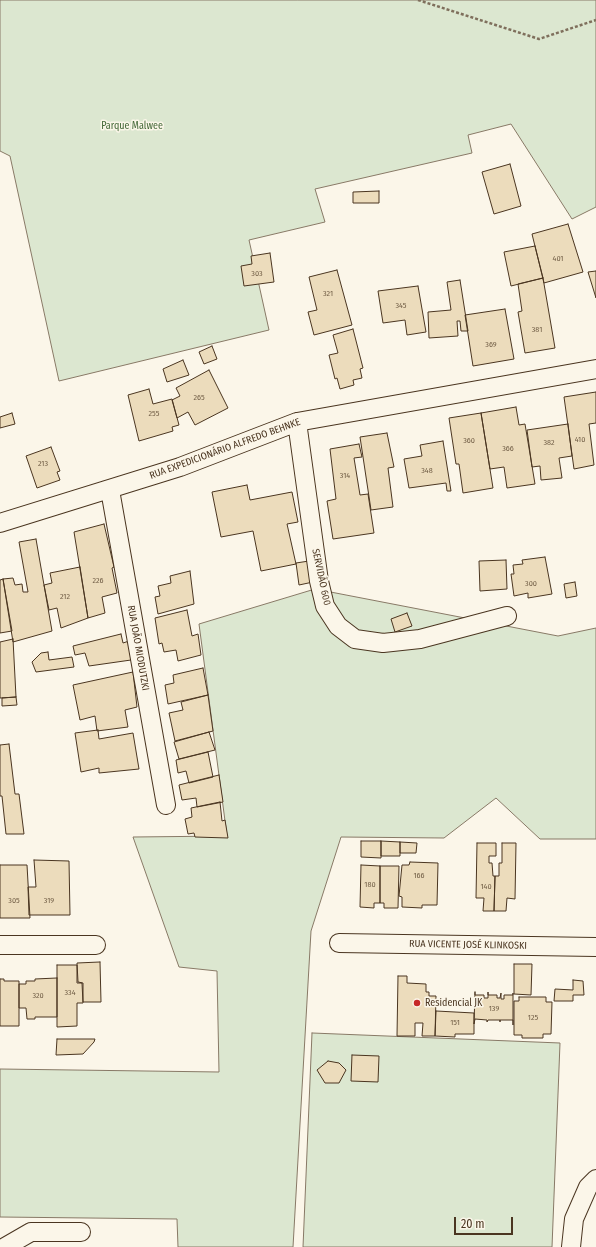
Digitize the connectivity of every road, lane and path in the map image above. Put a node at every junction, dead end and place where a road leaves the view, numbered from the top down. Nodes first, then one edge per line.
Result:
1 (418, 0) edge
2 (596, 20) edge
3 (596, 369) edge
4 (297, 422) junction
5 (110, 490) junction
6 (0, 523) edge
7 (506, 616) dead end
8 (166, 805) dead end
9 (339, 943) dead end
10 (0, 945) edge
11 (96, 945) dead end
12 (596, 947) edge
13 (596, 1179) edge
14 (81, 1232) dead end
15 (5, 1247) edge
16 (571, 1247) edge

1 - 2 path
3 - 4 street, RUA EXPEDICIONÁRIO ALFREDO BEHNKE
4 - 5 street, RUA EXPEDICIONÁRIO ALFREDO BEHNKE
4 - 7 street, SERVIDÃO 600
5 - 6 street, RUA EXPEDICIONÁRIO ALFREDO BEHNKE
5 - 8 street, RUA JOÃO MIODUTZKI
9 - 12 street, RUA VICENTE JOSÉ KLINKOSKI
10 - 11 street
13 - 16 street
14 - 15 street

